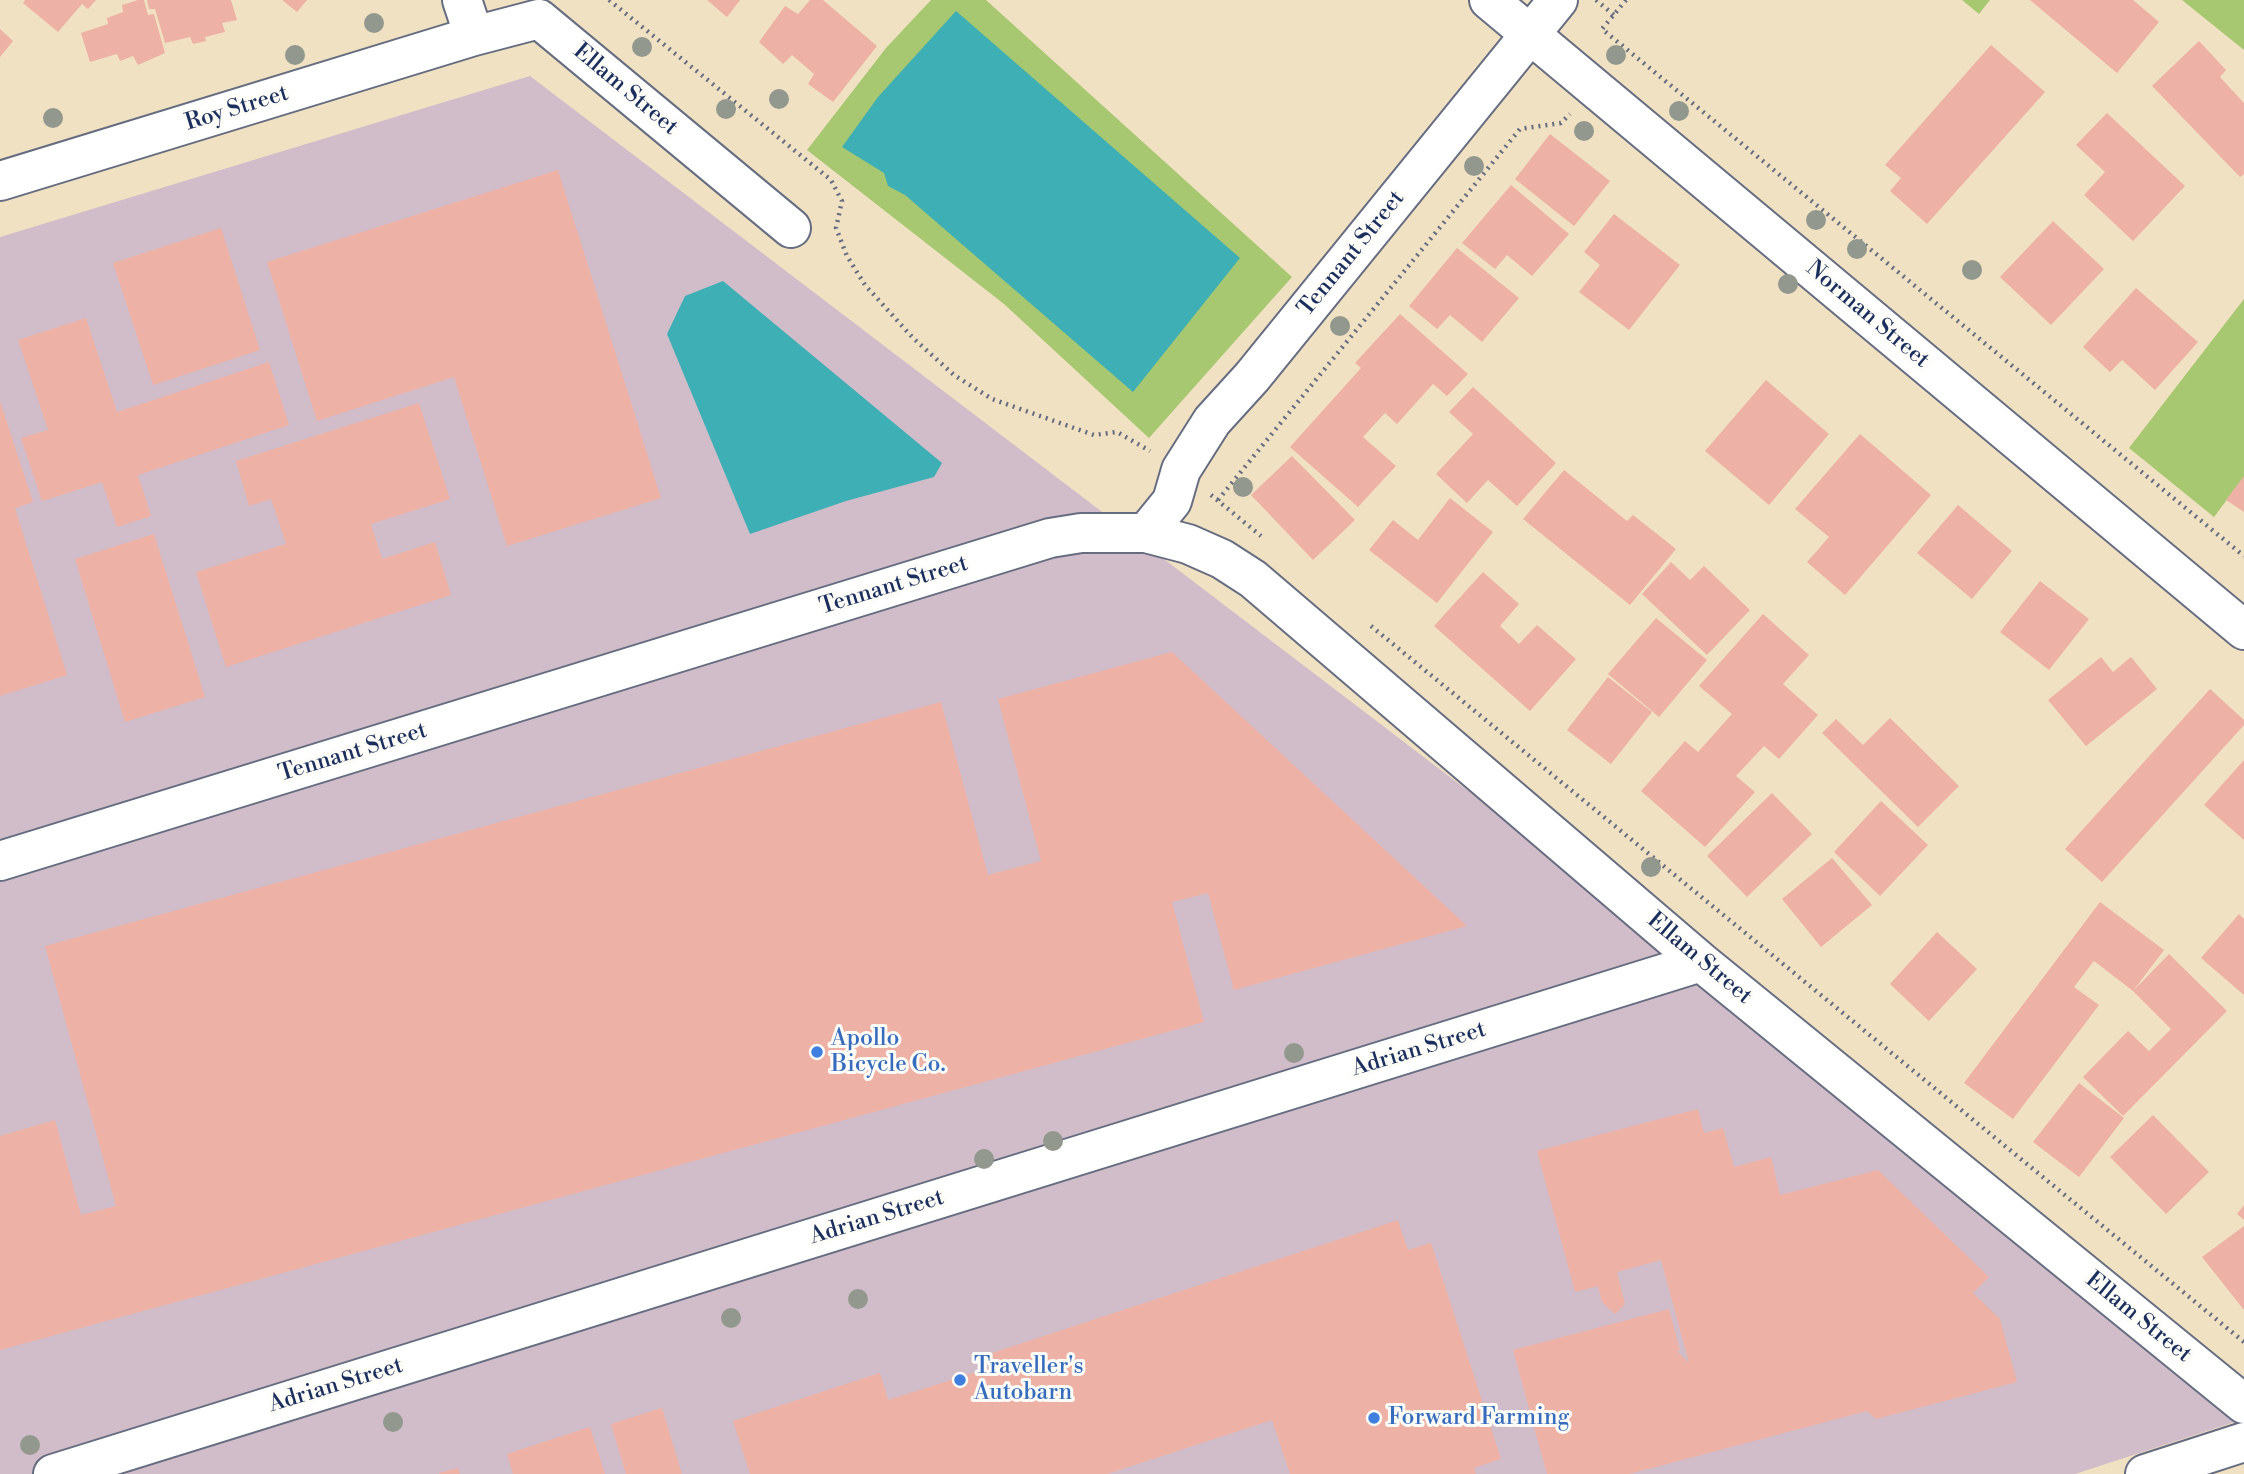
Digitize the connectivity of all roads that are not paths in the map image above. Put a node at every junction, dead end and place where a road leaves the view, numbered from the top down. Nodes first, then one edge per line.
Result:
1 (462, 0) edge
2 (1489, 0) edge
3 (1558, 0) edge
4 (1531, 34) junction
5 (474, 36) junction
6 (0, 181) edge
7 (791, 228) dead end
8 (1146, 533) junction
9 (2244, 630) edge
10 (0, 861) edge
11 (1701, 962) junction
12 (2244, 1404) edge
13 (2244, 1442) edge
14 (53, 1474) edge
15 (2145, 1474) edge

1 - 5 street
2 - 4 street, Norman Street
3 - 4 street, Tennant Street
4 - 8 street, Tennant Street
4 - 9 street, Norman Street
5 - 6 street, Roy Street
5 - 7 street, Ellam Street
8 - 10 street, Tennant Street
8 - 11 street, Ellam Street
11 - 12 street, Ellam Street
11 - 14 street, Adrian Street
13 - 15 street

